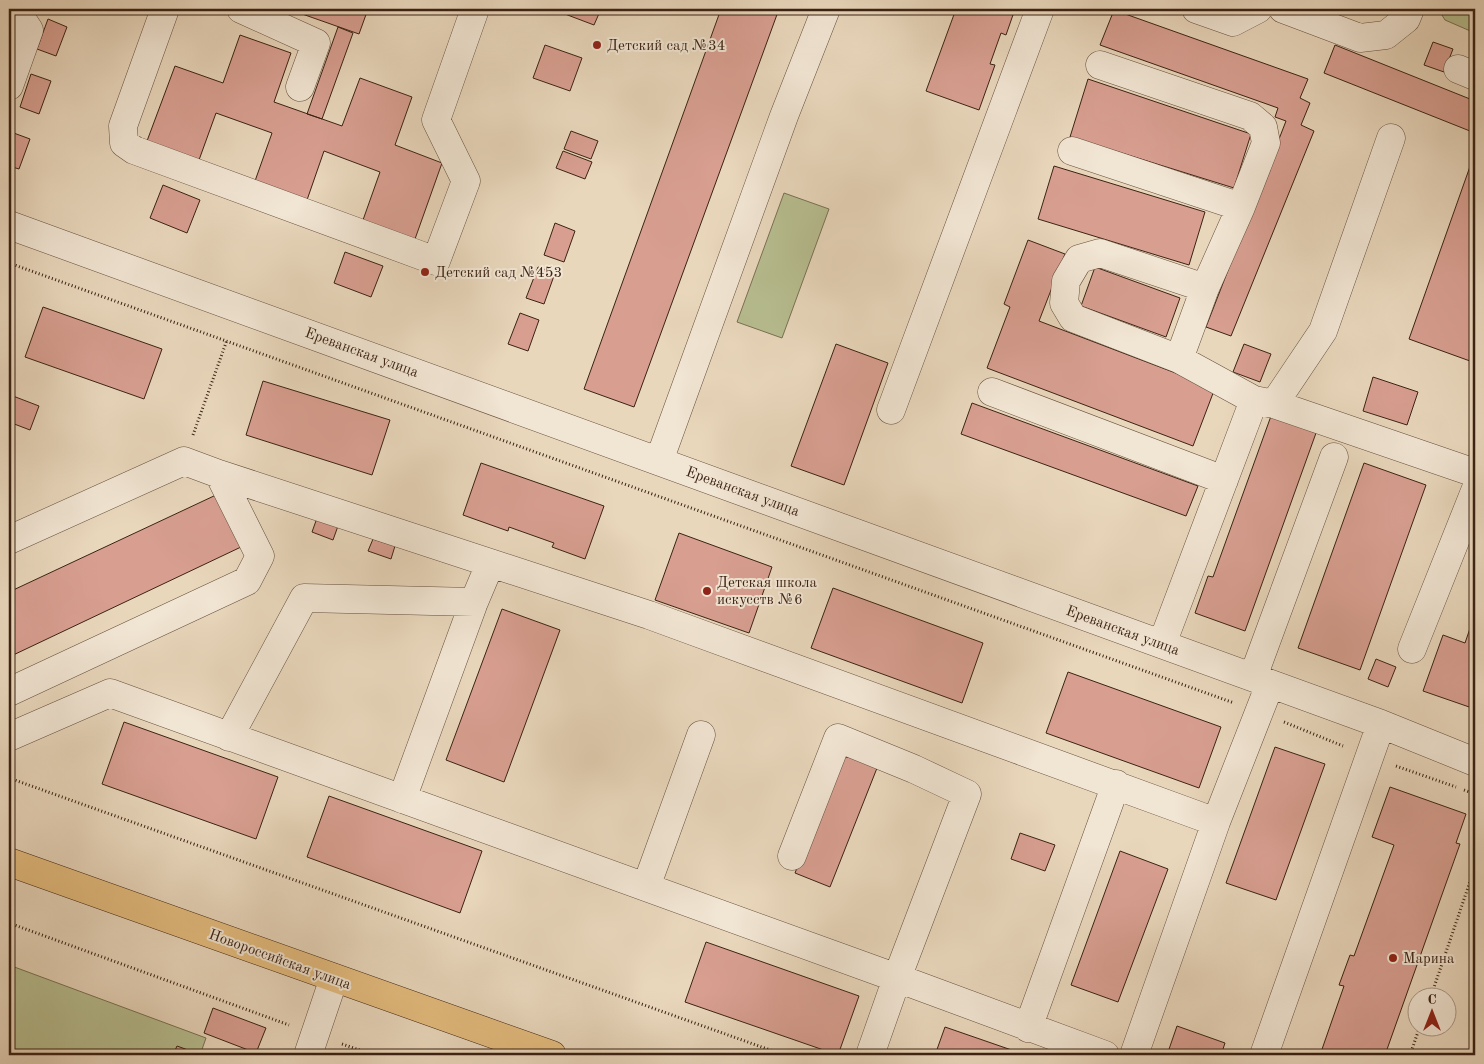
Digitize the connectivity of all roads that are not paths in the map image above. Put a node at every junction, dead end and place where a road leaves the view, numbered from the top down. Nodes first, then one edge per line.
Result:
1 (165, 9) edge
2 (241, 9) edge
3 (475, 9) edge
4 (826, 9) edge
5 (1040, 9) edge
6 (1196, 9) edge
7 (1258, 9) edge
8 (1283, 9) edge
9 (1410, 9) edge
10 (16, 12) edge
11 (1100, 65) dead end
12 (9, 86) edge
13 (300, 88) dead end
14 (1391, 138) dead end
15 (1072, 151) dead end
16 (1241, 207) junction
17 (9, 225) edge
18 (1205, 288) junction
19 (1179, 359) junction
20 (992, 392) dead end
21 (1264, 402) junction
22 (892, 410) dead end
23 (1334, 457) dead end
24 (659, 460) junction
25 (1475, 473) edge
26 (219, 474) junction
27 (1224, 480) junction
28 (1475, 491) edge
29 (9, 540) edge
30 (490, 564) junction
31 (474, 602) junction
32 (1162, 644) junction
33 (1412, 649) dead end
34 (1261, 680) junction
35 (9, 692) edge
36 (1381, 724) junction
37 (702, 735) dead end
38 (9, 737) edge
39 (229, 738) junction
40 (1475, 762) edge
41 (1116, 784) junction
42 (402, 799) junction
43 (1216, 822) junction
44 (792, 856) dead end
45 (9, 862) edge
46 (646, 887) junction
47 (334, 978) junction
48 (897, 978) junction
49 (1028, 1028) junction
50 (312, 1045) edge
51 (552, 1055) edge
52 (870, 1055) edge
53 (1105, 1055) edge
54 (1134, 1055) edge
55 (1264, 1055) edge

1 - 3 street
2 - 13 street
4 - 24 street
5 - 22 street
6 - 7 street
8 - 9 street
10 - 12 street
11 - 16 street
14 - 21 street
15 - 16 street
16 - 18 street
17 - 24 street, Ереванская улица
18 - 19 street
18 - 19 street
19 - 21 street
20 - 27 street
21 - 25 street
21 - 27 street
23 - 34 street
24 - 32 street, Ереванская улица
26 - 29 street
26 - 30 street
26 - 35 street
27 - 32 street
28 - 33 street
30 - 31 street
30 - 41 street
31 - 39 street
31 - 42 street
32 - 34 street, Ереванская улица
34 - 36 street, Ереванская улица
34 - 43 street
36 - 40 street, Ереванская улица
36 - 55 street
37 - 46 street
38 - 39 street
39 - 42 street
41 - 43 street
41 - 49 street
42 - 46 street
43 - 54 street
44 - 48 street
45 - 47 main road, Новороссийская улица
46 - 48 street
47 - 50 street
47 - 51 main road, Новороссийская улица
48 - 49 street
48 - 52 street
49 - 53 street

